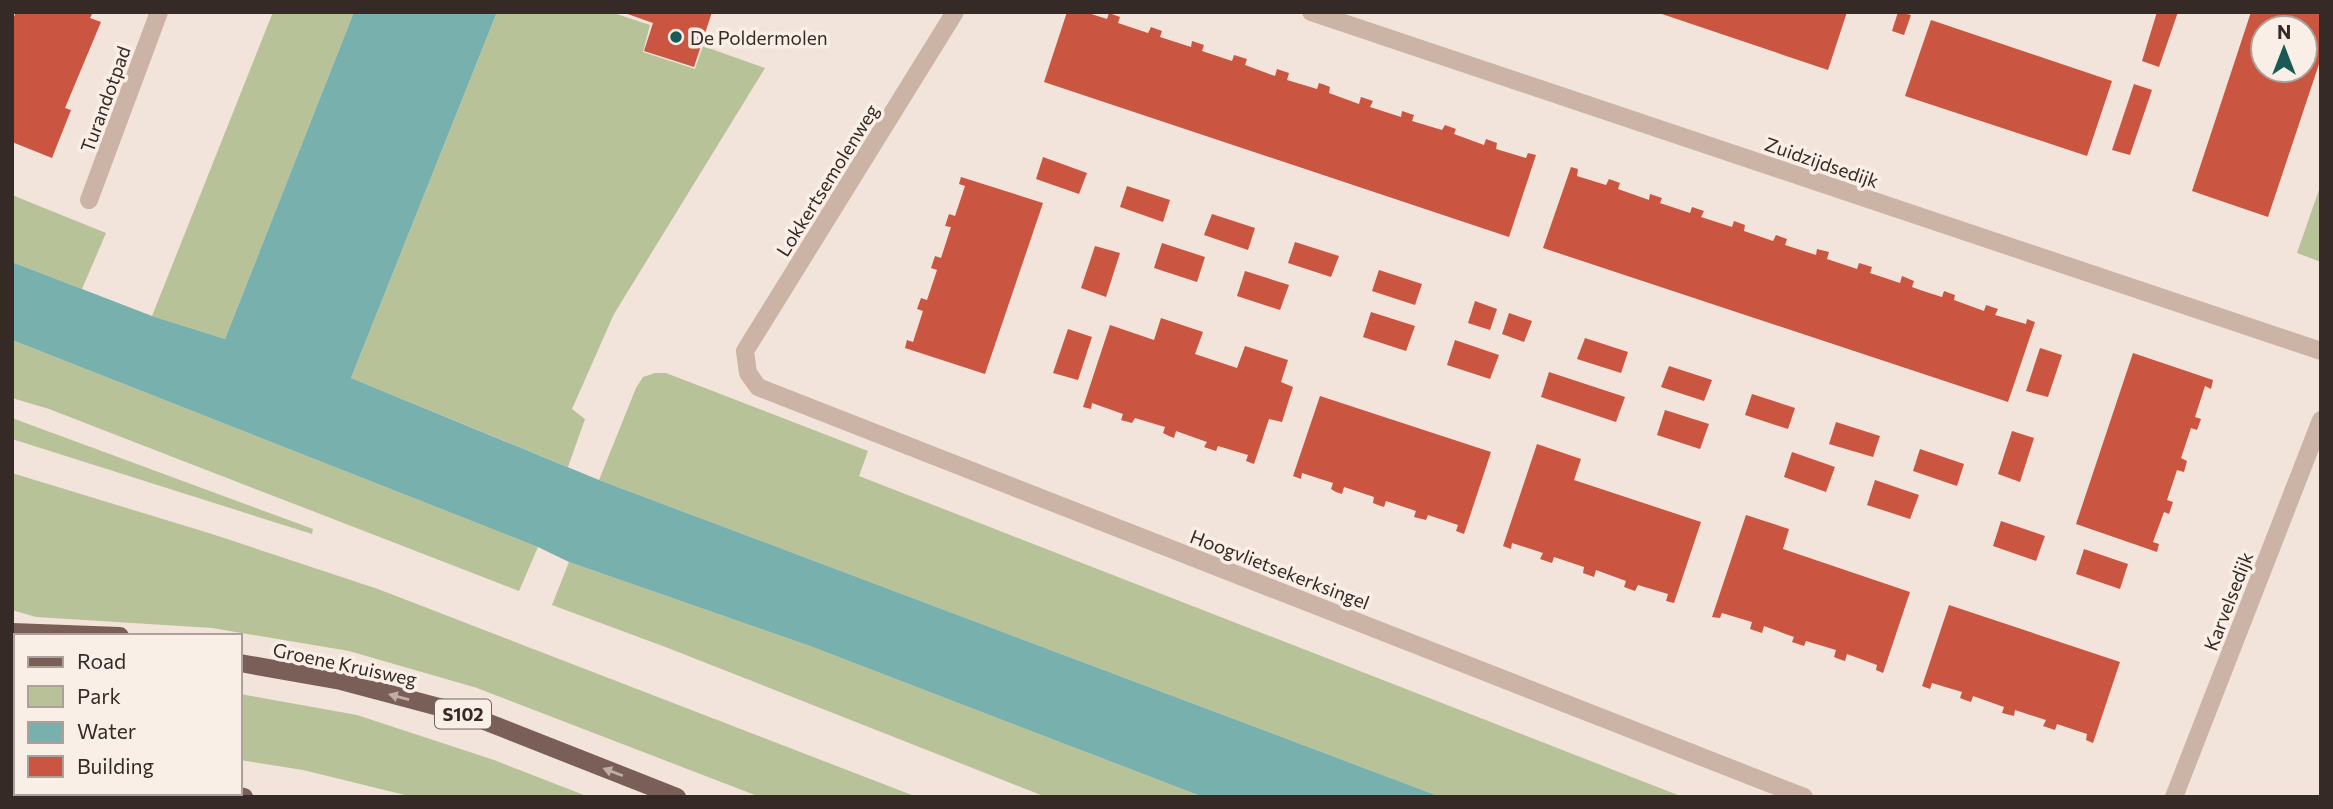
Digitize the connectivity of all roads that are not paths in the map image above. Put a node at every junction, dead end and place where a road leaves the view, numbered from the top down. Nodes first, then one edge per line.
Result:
1 (159, 12) edge
2 (955, 12) edge
3 (1311, 12) edge
4 (89, 200) dead end
5 (2321, 351) edge
6 (748, 373) joint
7 (2320, 422) edge
8 (12, 632) edge
9 (66, 634) edge
10 (242, 663) edge
11 (677, 797) edge
12 (1804, 797) edge
13 (2174, 797) edge

1 - 4 street, Turandotpad
2 - 6 street, Lokkertsemolenweg
3 - 5 street, Zuidzijdsedijk
6 - 12 street, Hoogvlietsekerksingel
7 - 13 street, Karvelsedijk
8 - 9 main road
11 -> 10 main road, Groene Kruisweg / S102

